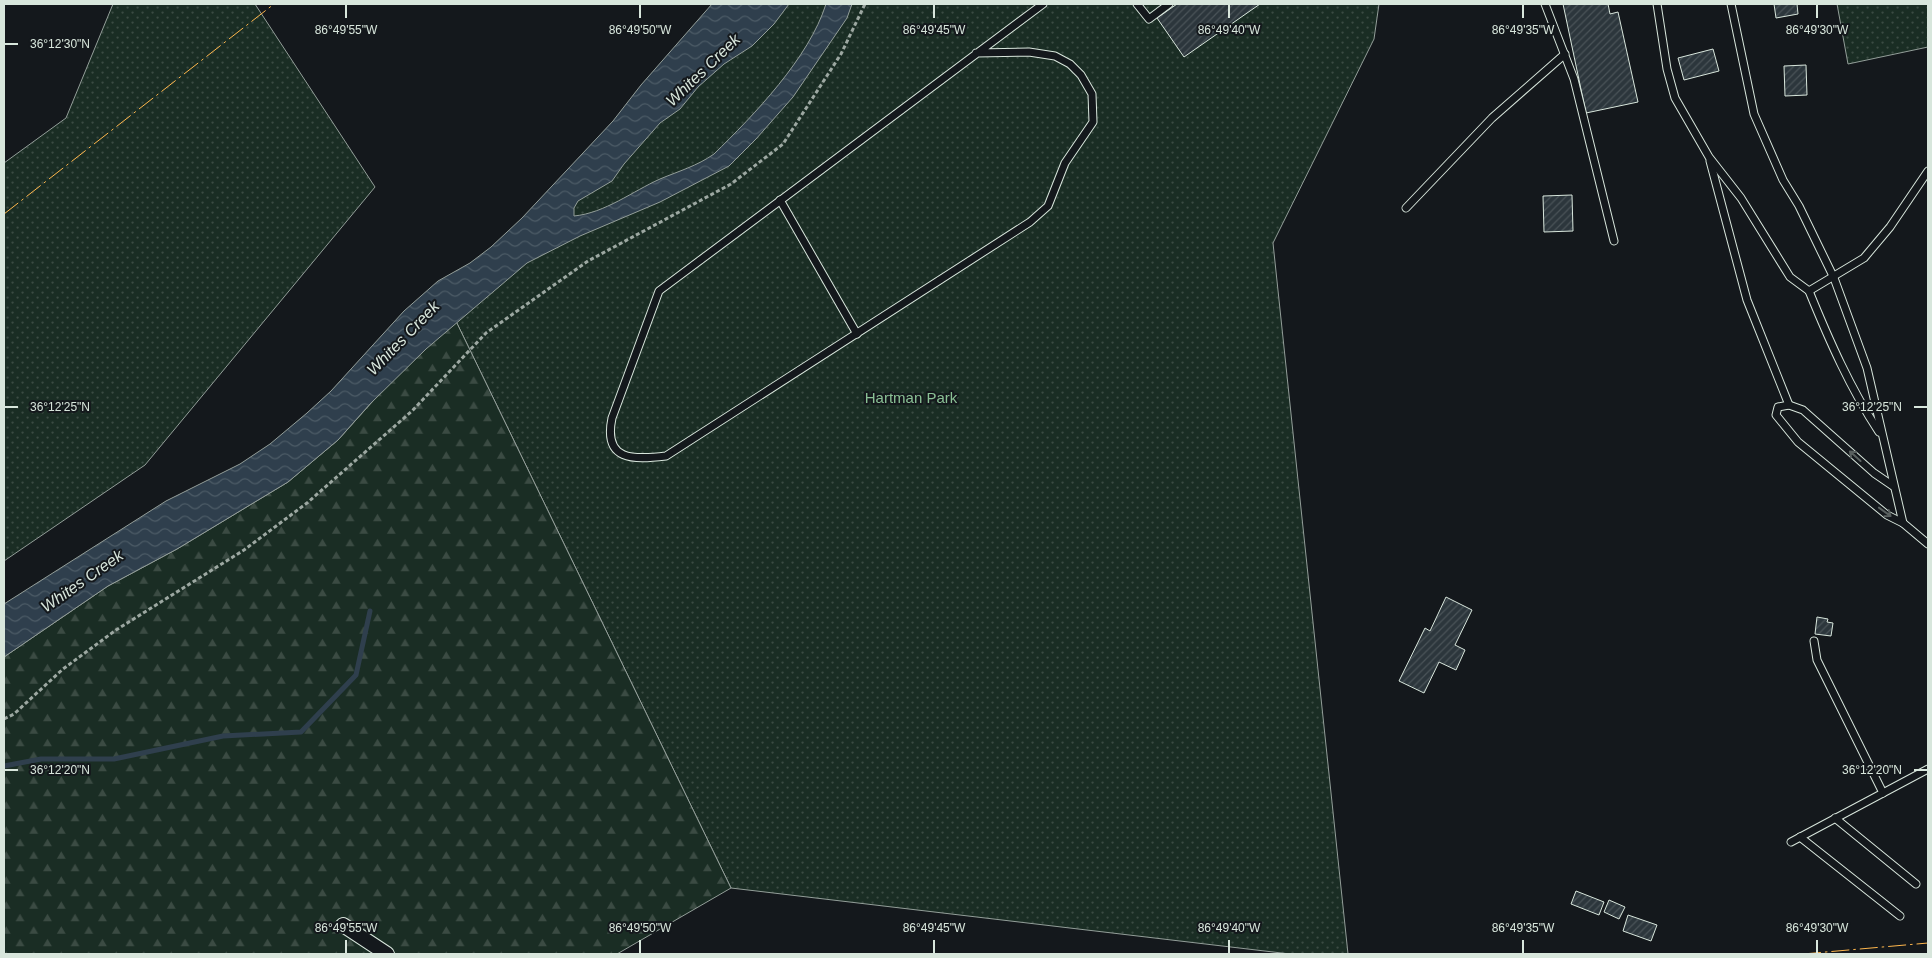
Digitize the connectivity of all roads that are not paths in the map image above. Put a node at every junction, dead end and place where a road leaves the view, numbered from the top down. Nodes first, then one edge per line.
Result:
1 (1043, 4) edge
2 (1137, 4) edge
3 (1169, 4) edge
4 (1545, 4) edge
5 (1657, 4) edge
6 (1730, 4) edge
7 (976, 53) junction
8 (1565, 54) junction
9 (1709, 157) junction
10 (1928, 171) edge
11 (780, 200) junction
12 (1406, 208) dead end
13 (1614, 240) dead end
14 (1834, 278) junction
15 (1809, 292) junction
16 (857, 334) junction
17 (1789, 405) junction
18 (1880, 433) junction
19 (1893, 486) junction
20 (1902, 523) junction
21 (1928, 544) edge
22 (1814, 641) dead end
23 (1928, 769) edge
24 (1883, 793) junction
25 (1835, 818) junction
26 (1800, 837) junction
27 (1790, 842) dead end
28 (1916, 884) dead end
29 (1900, 916) dead end
30 (343, 925) dead end
31 (387, 954) edge

1 - 7 lane
2 - 3 lane
4 - 8 lane
5 - 9 lane
6 - 14 lane
7 - 11 lane
7 - 16 lane
8 - 12 lane
8 - 13 lane
9 - 15 lane
9 - 17 lane
10 - 14 lane
11 - 16 lane
11 - 16 lane
14 - 15 lane
14 - 18 lane
15 - 18 lane
19 -> 17 lane
17 -> 20 lane
18 - 19 lane
19 - 20 lane
20 - 21 lane
22 - 24 lane
23 - 24 lane
24 - 25 lane
25 - 26 lane
25 - 28 lane
26 - 27 lane
26 - 29 lane
30 - 31 street

